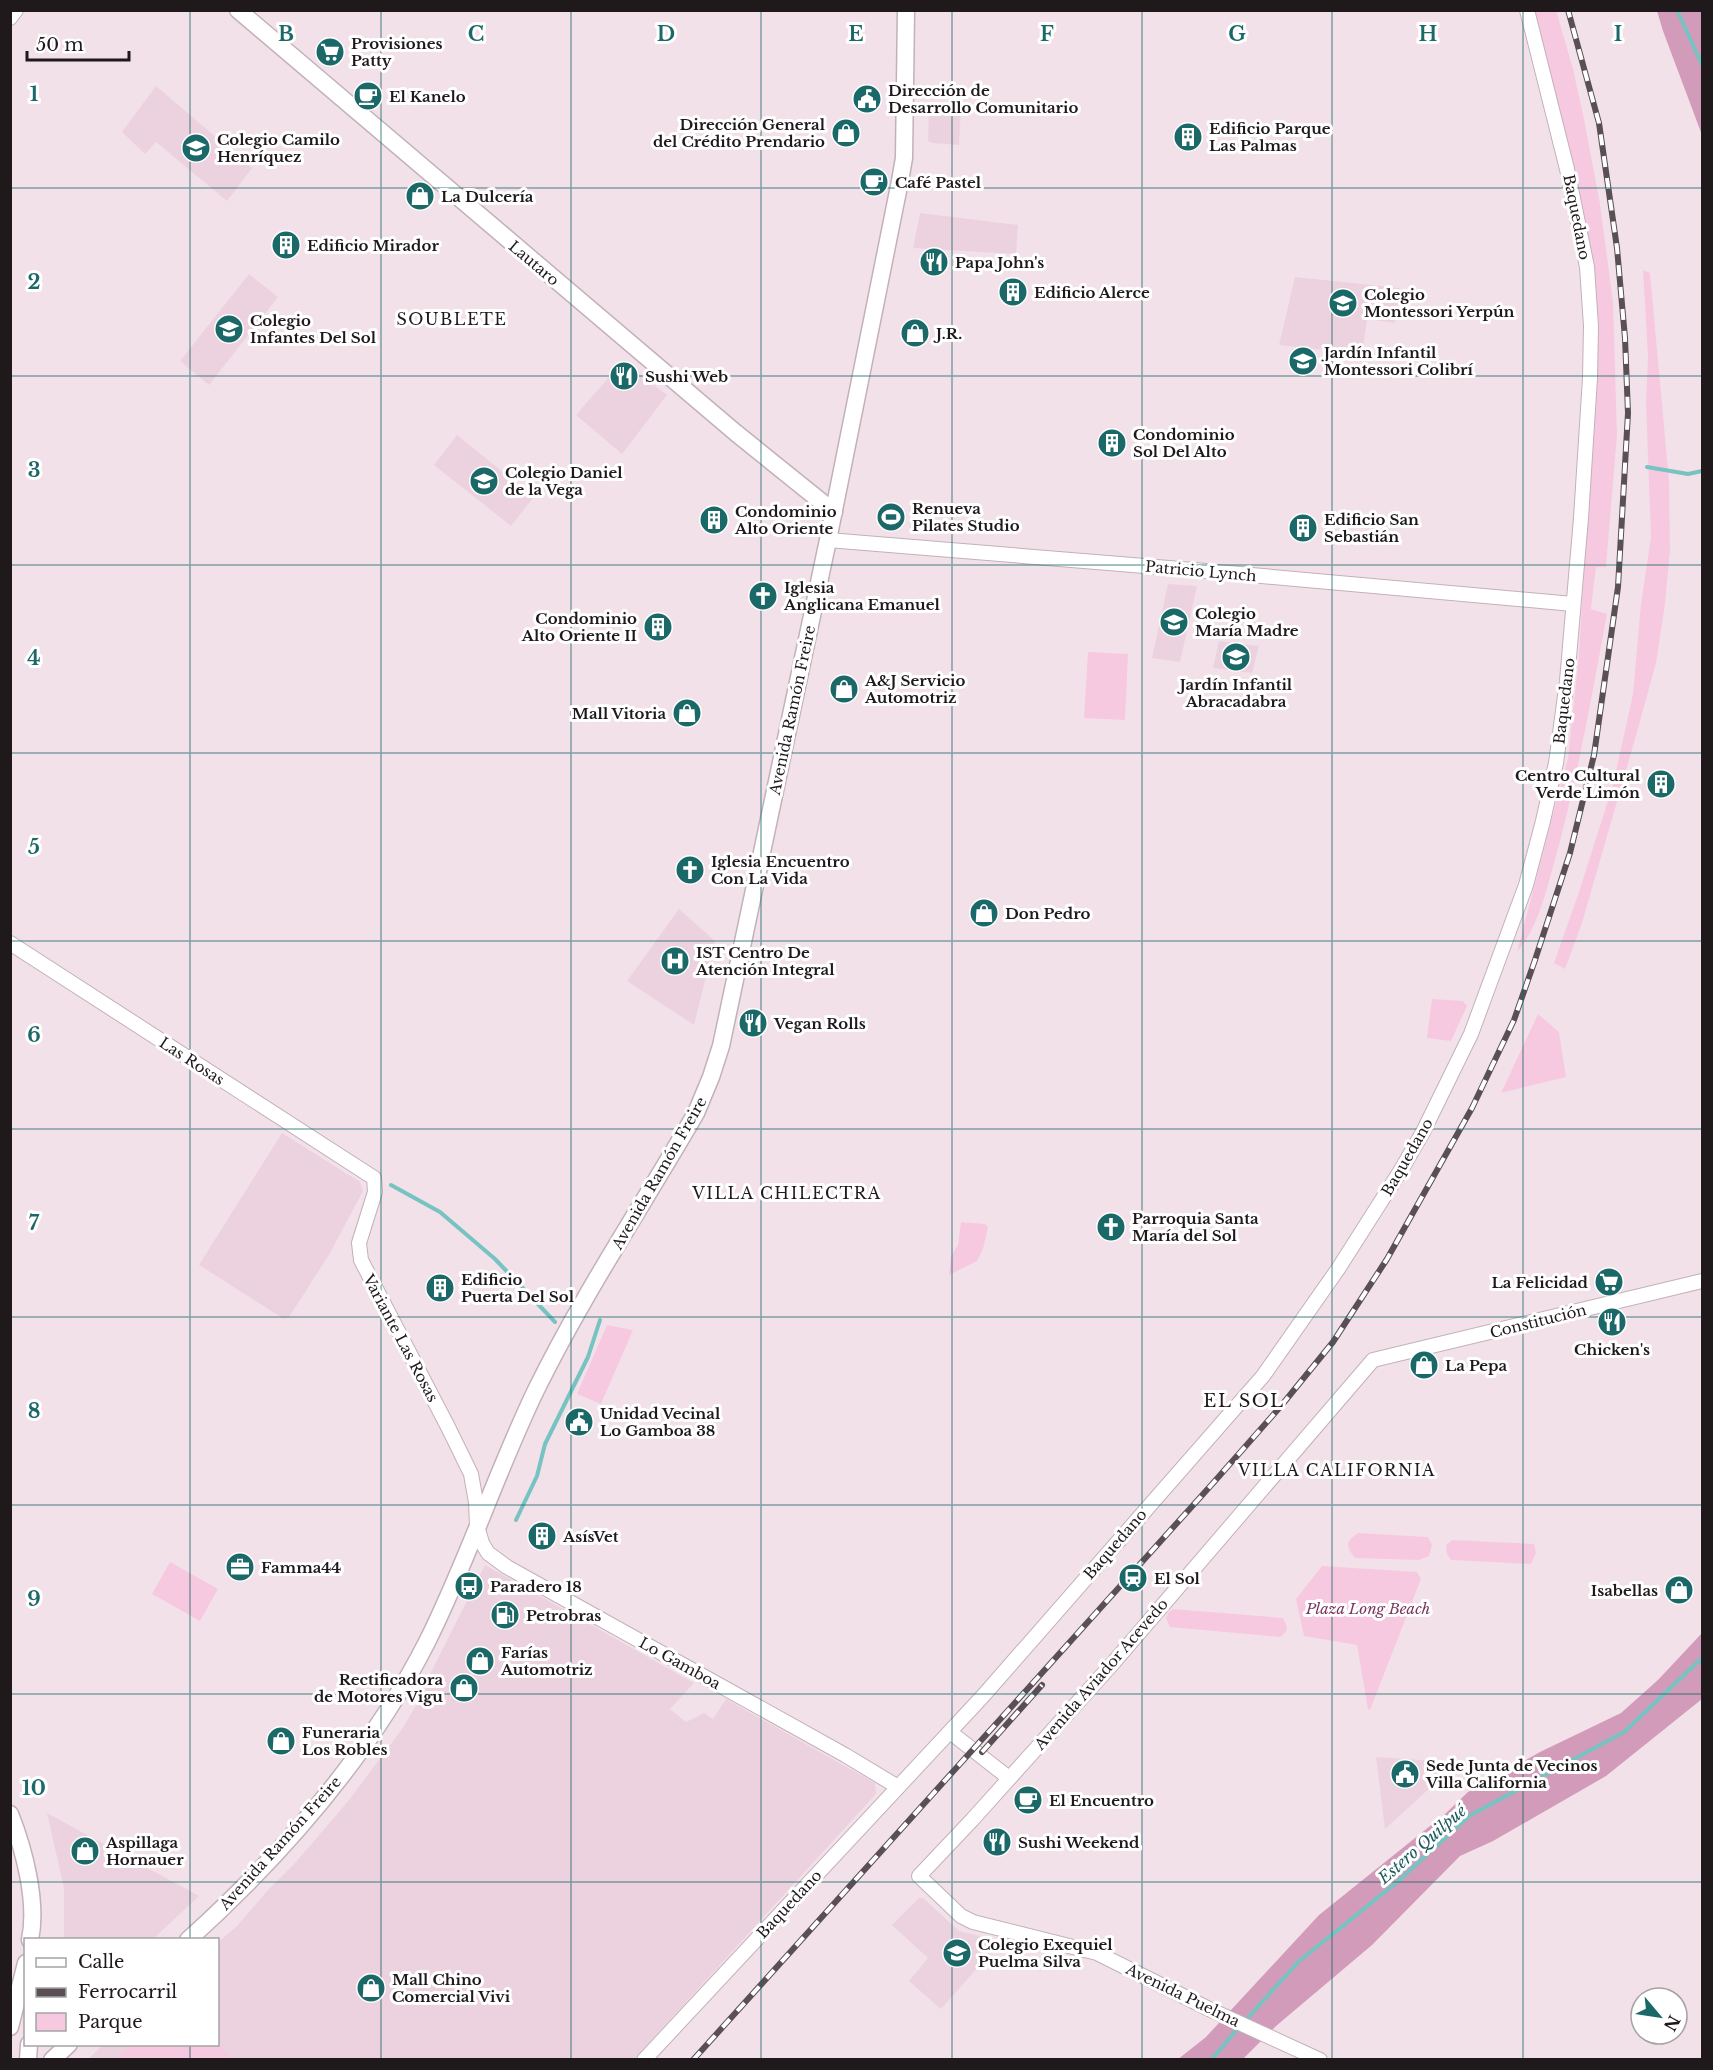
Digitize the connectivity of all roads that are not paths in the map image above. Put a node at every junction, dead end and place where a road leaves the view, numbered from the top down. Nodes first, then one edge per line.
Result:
1 (16, 10) edge
2 (238, 10) edge
3 (906, 10) edge
4 (1527, 10) edge
5 (10, 18) edge
6 (834, 512) junction
7 (828, 540) junction
8 (1574, 604) junction
9 (10, 943) edge
10 (375, 1178) joint
11 (1702, 1281) edge
12 (1373, 1360) joint
13 (477, 1526) junction
14 (950, 1732) junction
15 (1009, 1778) junction
16 (898, 1787) junction
17 (10, 1814) edge
18 (920, 1875) joint
19 (32, 1936) edge
20 (190, 1938) edge
21 (24, 1971) edge
22 (10, 2027) edge
23 (67, 2046) edge
24 (52, 2060) edge
25 (644, 2060) edge
26 (1320, 2060) edge

1 - 5 street
2 - 6 main road, Lautaro
3 - 6 main road, Avenida Ramón Freire
4 - 8 street, Baquedano
6 - 7 main road, Avenida Ramón Freire
7 - 8 street, Patricio Lynch
7 - 13 main road, Avenida Ramón Freire
8 - 14 street, Baquedano
9 - 10 street, Las Rosas
10 - 13 street, Variante Las Rosas
11 - 12 street, Constitución
12 - 15 street, Avenida Aviador Acevedo
13 - 16 street, Lo Gamboa
13 - 20 main road, Avenida Ramón Freire
14 - 15 street
14 - 16 street, Baquedano
15 - 18 street, Avenida Aviador Acevedo
16 - 25 street, Baquedano
17 - 19 main road
18 - 26 street, Avenida Puelma
21 - 22 main road
23 - 24 main road

